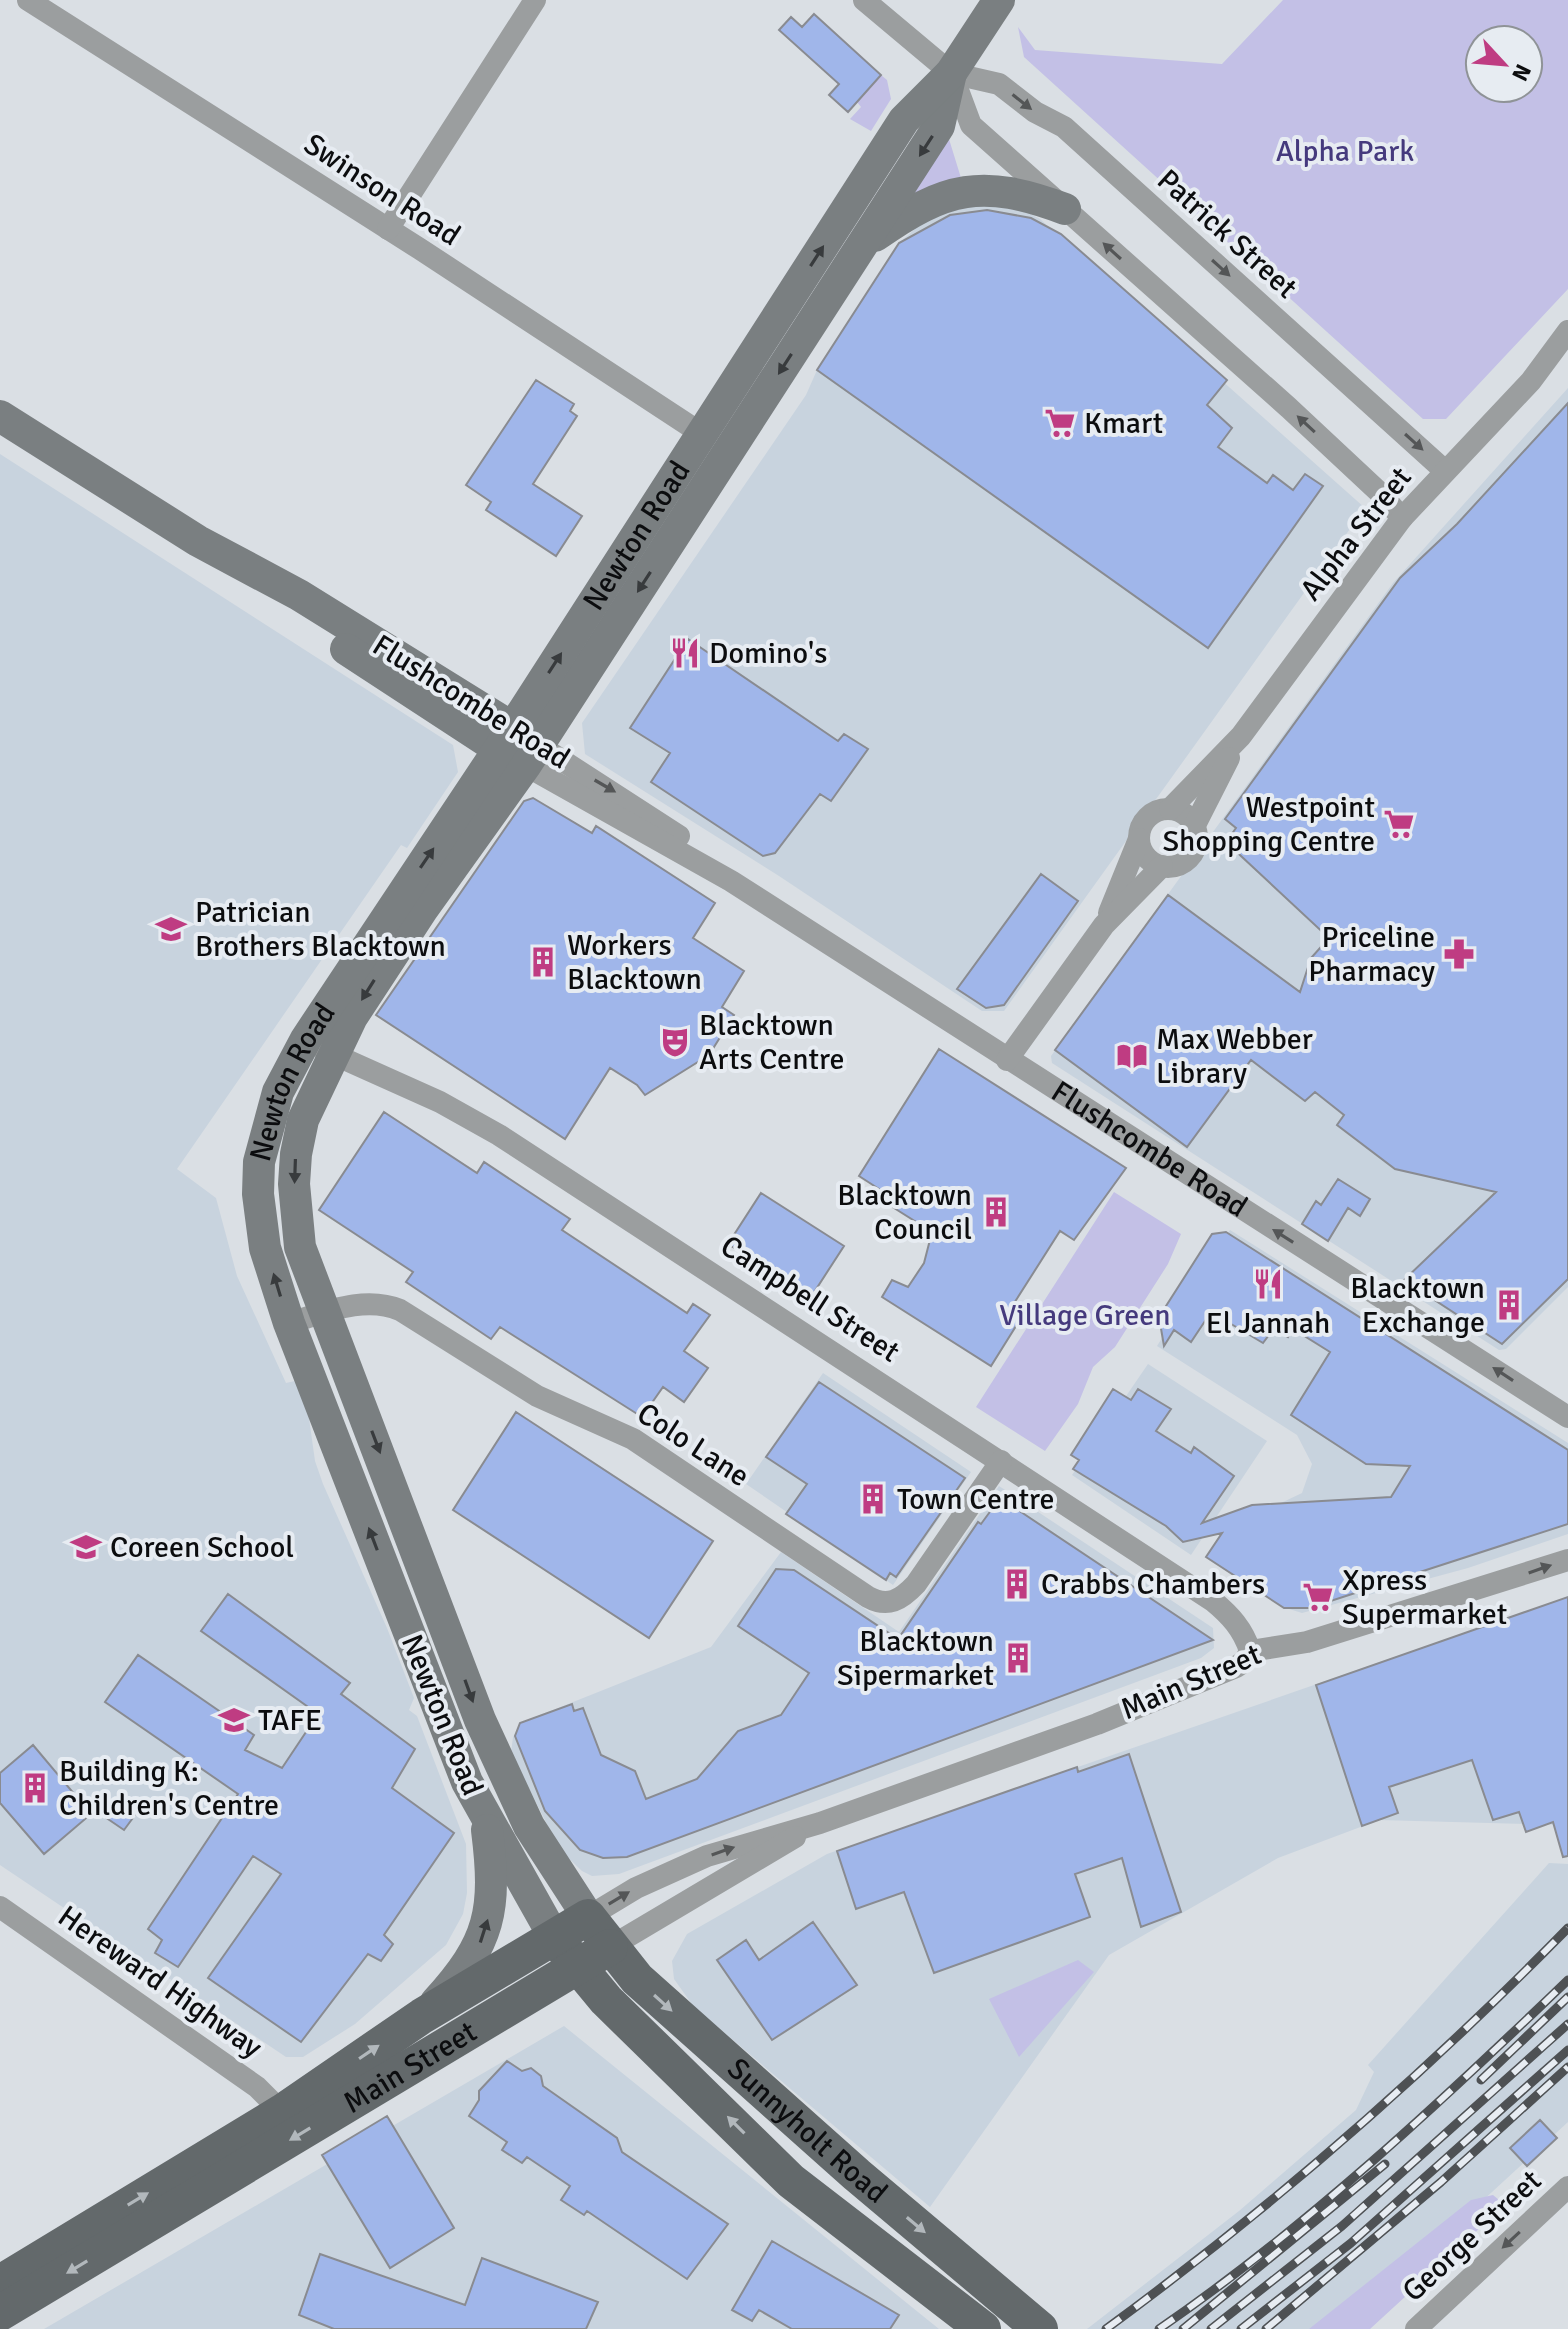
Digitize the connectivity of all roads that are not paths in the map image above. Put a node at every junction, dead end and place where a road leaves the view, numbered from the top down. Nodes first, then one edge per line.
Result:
1 (28, 0) edge
2 (535, 0) edge
3 (864, 0) edge
4 (999, 0) edge
5 (64, 10) edge
6 (951, 73) junction
7 (1065, 209) junction
8 (388, 229) junction
9 (863, 244) junction
10 (1568, 331) edge
11 (1568, 354) edge
12 (1531, 381) junction
13 (0, 416) edge
14 (702, 434) junction
15 (1445, 471) junction
16 (1402, 518) junction
17 (1241, 736) junction
18 (519, 747) junction
19 (1170, 809) junction
20 (1195, 825) junction
21 (1139, 839) junction
22 (1162, 866) junction
23 (1104, 925) junction
24 (320, 1047) junction
25 (1007, 1060) junction
26 (327, 1313) junction
27 (289, 1323) junction
28 (1568, 1417) edge
29 (1001, 1461) junction
30 (1568, 1560) edge
31 (428, 1577) junction
32 (392, 1590) junction
33 (1250, 1651) junction
34 (486, 1819) junction
35 (820, 1823) junction
36 (0, 1907) edge
37 (588, 1917) junction
38 (554, 1937) junction
39 (610, 1947) junction
40 (577, 1968) junction
41 (422, 2016) junction
42 (282, 2112) junction
43 (1568, 2187) edge
44 (0, 2283) edge
45 (0, 2313) edge
46 (983, 2329) edge
47 (1040, 2329) edge
48 (1416, 2329) edge

1 - 5 street, Swinson Road
2 - 8 street
3 - 6 street, Patrick Street
4 - 6 main road, Newton Road
5 - 8 street, Swinson Road
6 - 7 street, Patrick Street
6 -> 9 main road, Newton Road
14 -> 6 main road, Newton Road
6 -> 15 street, Patrick Street
7 - 9 main road
16 -> 7 street, Patrick Street
8 - 14 street, Swinson Road
9 -> 18 main road, Newton Road
10 - 12 street, Alpha Street
11 - 12 street, Alpha Street
12 - 15 street, Alpha Street
13 - 18 main road, Flushcombe Road
18 -> 14 main road, Newton Road
15 - 16 street, Alpha Street
16 - 17 street, Alpha Street
17 - 19 street, Alpha Street
17 - 20 street, Alpha Street
18 - 24 main road, Newton Road
18 - 25 street, Flushcombe Road
19 - 20 street
19 - 21 street
20 - 22 street
21 - 22 street
21 - 23 street
22 - 23 street
23 - 25 street
24 -> 26 main road, Newton Road
27 -> 24 main road, Newton Road
24 - 29 street, Campbell Street
28 -> 25 street, Flushcombe Road
26 - 27 street, Colo Lane
26 - 29 street, Colo Lane
26 -> 31 main road, Newton Road
32 -> 27 main road, Newton Road
29 - 33 street, Campbell Street
33 -> 30 street, Main Street
31 - 32 main road
31 -> 37 main road, Newton Road
32 - 34 main road, Newton Road
33 - 35 street, Main Street
34 - 38 main road, Newton Road
41 -> 34 main road
37 -> 35 street, Main Street
35 - 39 street, Main Street
36 - 42 street, Hereward Highway
37 - 38 main road, Main Street
37 - 39 main road, Sunnyholt Road
38 - 40 main road, Sunnyholt Road
38 - 41 main road, Main Street
39 - 40 main road, Main Street
39 -> 47 main road, Sunnyholt Road
40 -> 45 main road, Main Street
46 -> 40 main road, Sunnyholt Road
42 -> 41 main road, Main Street
44 -> 42 main road, Main Street
43 -> 48 street, George Street

